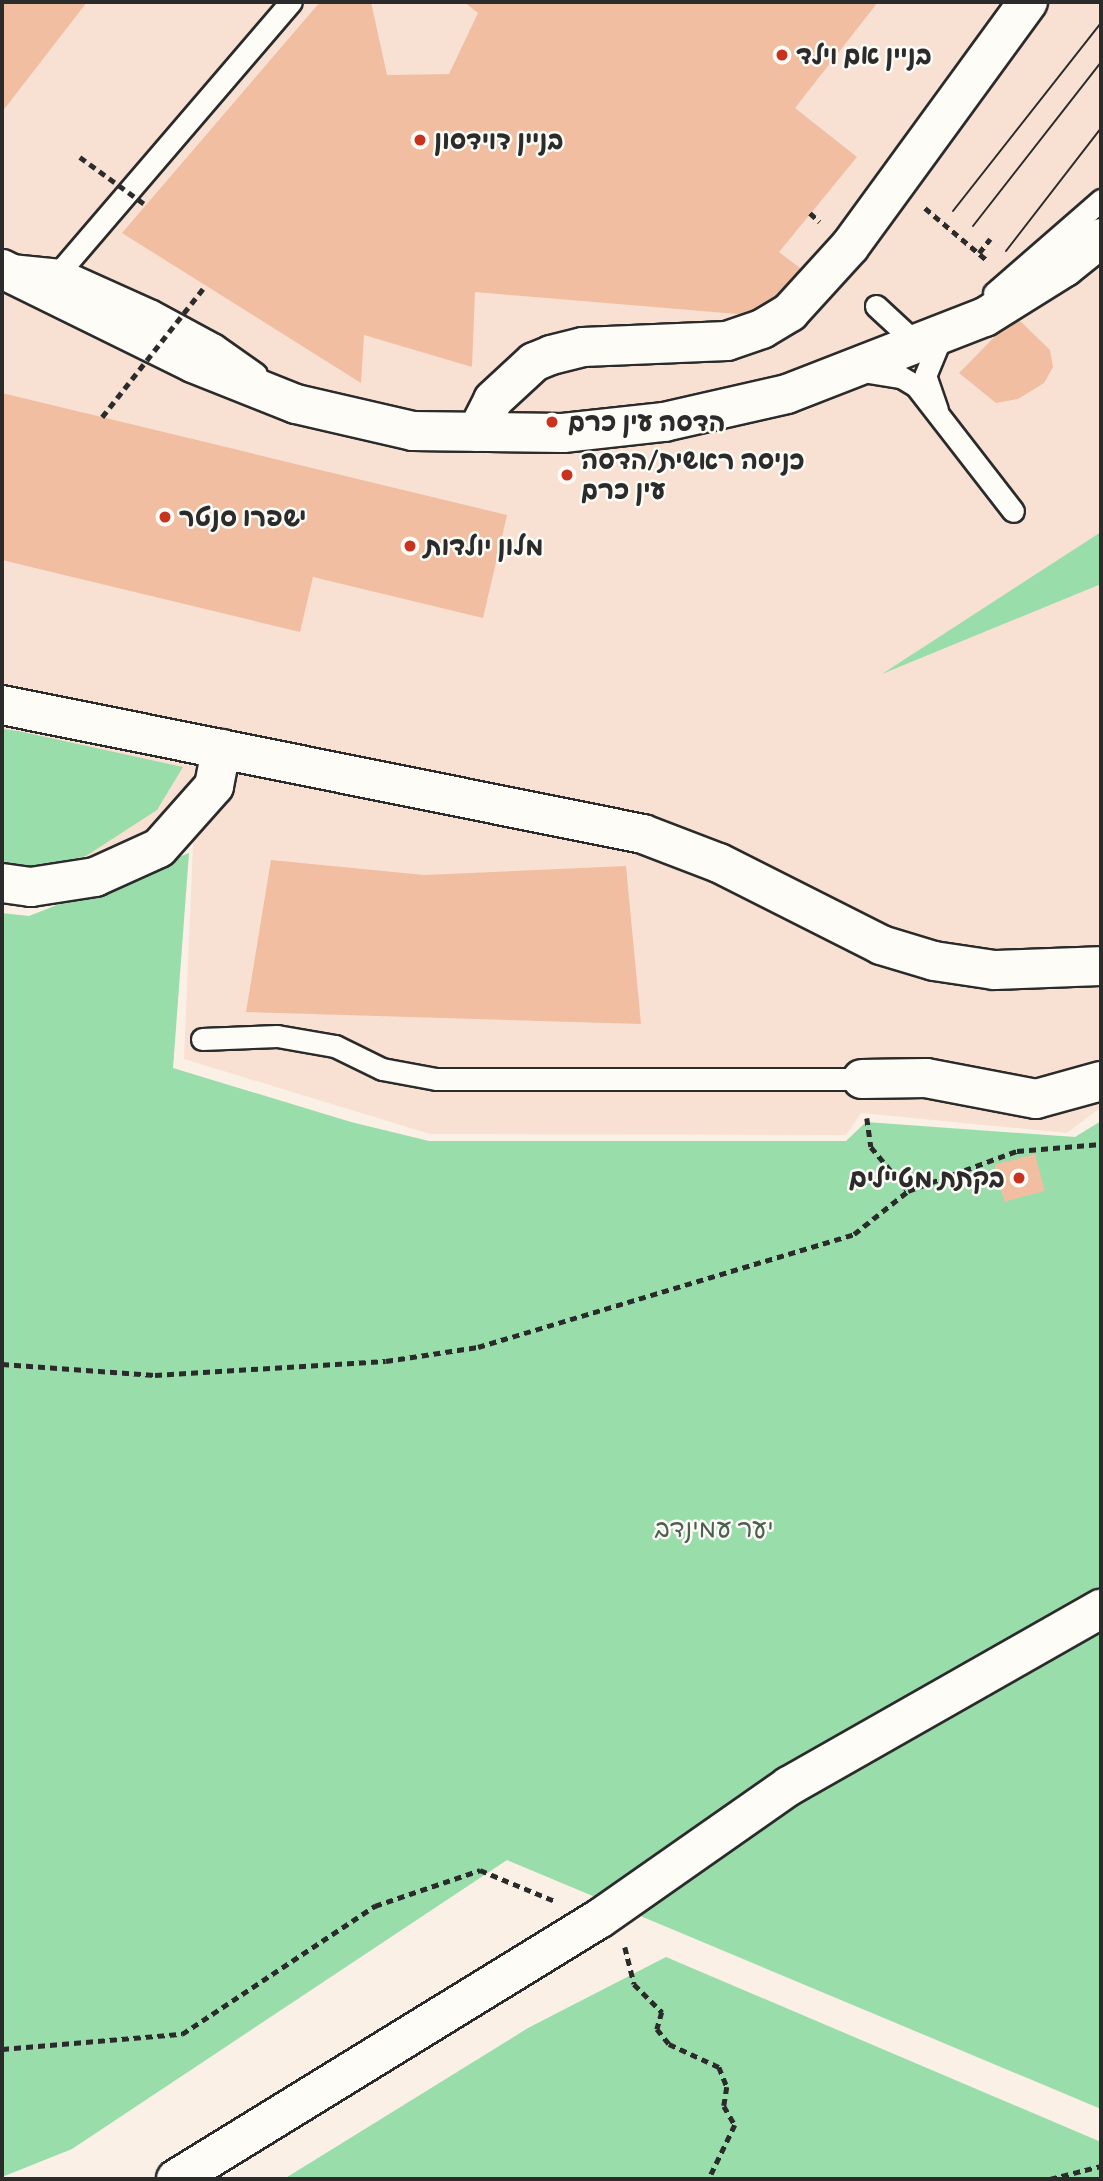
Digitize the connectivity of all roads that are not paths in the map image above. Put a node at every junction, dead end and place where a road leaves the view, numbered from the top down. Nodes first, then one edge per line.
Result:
1 (291, 2) edge
2 (1028, 2) edge
3 (1101, 200) edge
4 (1101, 238) edge
5 (2, 268) edge
6 (61, 270) junction
7 (876, 306) dead end
8 (929, 340) junction
9 (851, 370) junction
10 (296, 404) junction
11 (937, 410) junction
12 (477, 432) junction
13 (1013, 511) dead end
14 (2, 705) edge
15 (221, 749) junction
16 (2, 883) edge
17 (1101, 966) edge
18 (202, 1039) dead end
19 (862, 1079) joint
20 (1101, 1081) edge
21 (1101, 1609) edge
22 (177, 2179) edge

1 - 6 lane
2 - 12 street
3 - 8 lane
4 - 8 street
5 - 6 lane
5 - 10 street
6 - 10 lane
7 - 8 lane
8 - 9 street
8 - 11 lane
9 - 11 lane
9 - 12 street
10 - 12 street
11 - 13 lane
14 - 15 street
15 - 16 street
15 - 17 street
18 - 19 lane
19 - 20 street
21 - 22 street

